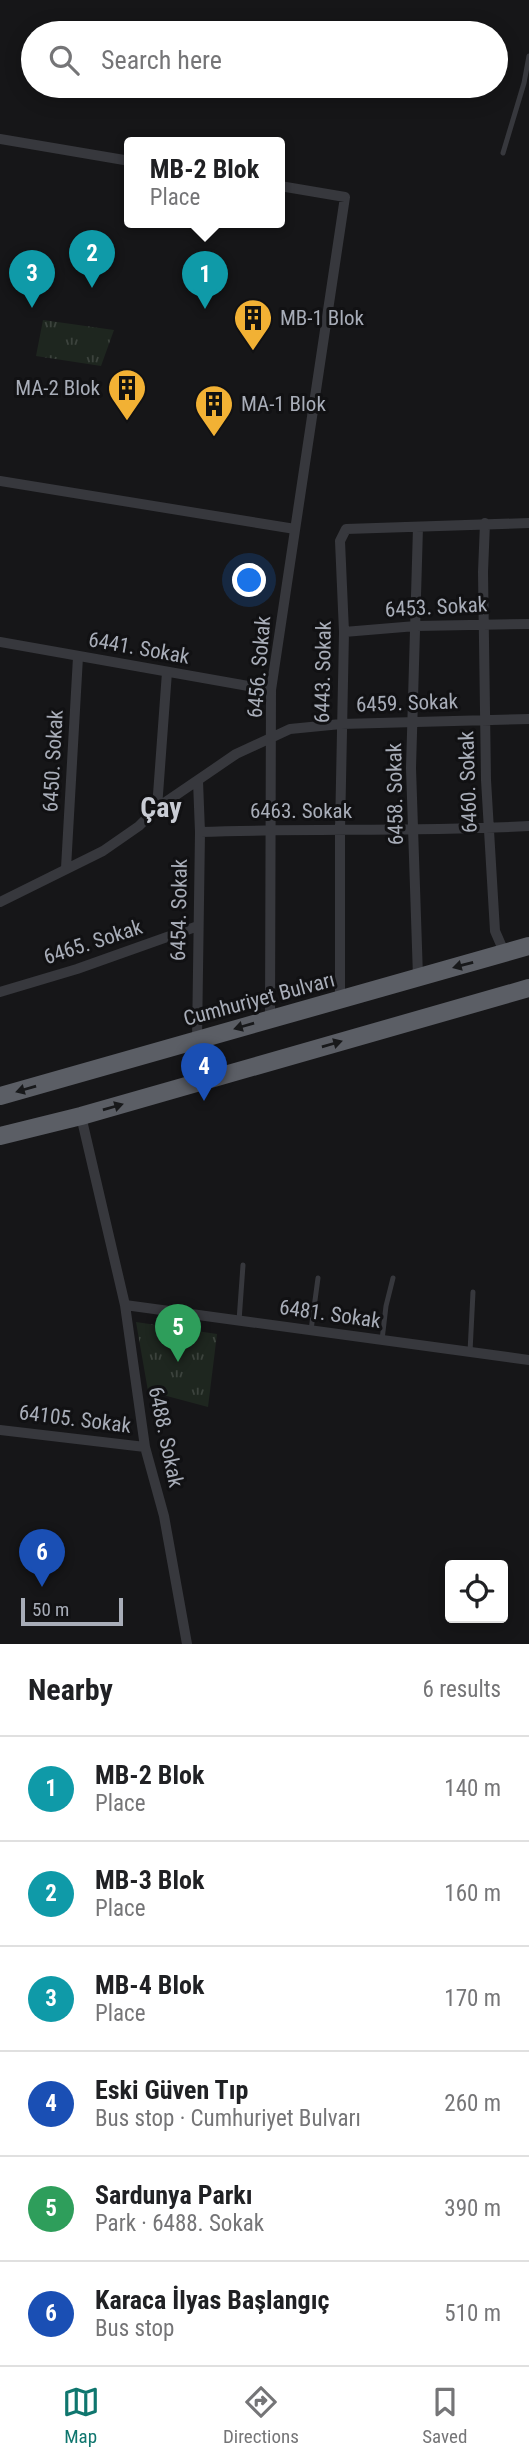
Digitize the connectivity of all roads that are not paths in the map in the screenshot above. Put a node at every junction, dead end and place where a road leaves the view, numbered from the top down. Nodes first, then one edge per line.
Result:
1 (529, 56) edge
2 (526, 84) edge
3 (0, 139) edge
4 (503, 153) dead end
5 (124, 160) edge
6 (285, 187) edge
7 (0, 481) edge
8 (485, 523) junction
9 (529, 523) edge
10 (418, 527) junction
11 (295, 528) junction
12 (484, 624) junction
13 (529, 624) edge
14 (416, 626) junction
15 (344, 632) junction
16 (0, 642) edge
17 (78, 657) junction
18 (167, 672) junction
19 (271, 691) junction
20 (529, 719) edge
21 (485, 720) junction
22 (413, 721) junction
23 (341, 724) junction
24 (272, 739) junction
25 (198, 781) junction
26 (156, 808) junction
27 (529, 826) edge
28 (488, 828) junction
29 (270, 829) junction
30 (340, 831) junction
31 (415, 831) junction
32 (200, 832) junction
33 (66, 868) junction
34 (0, 902) edge
35 (198, 926) junction
36 (529, 946) edge
37 (505, 954) junction
38 (418, 977) junction
39 (529, 988) edge
40 (0, 992) edge
41 (340, 1001) junction
42 (270, 1019) junction
43 (197, 1040) junction
44 (0, 1096) edge
45 (81, 1116) junction
46 (0, 1136) edge
47 (243, 1265) dead end
48 (318, 1278) dead end
49 (393, 1278) dead end
50 (473, 1292) dead end
51 (125, 1305) junction
52 (240, 1321) junction
53 (311, 1331) junction
54 (383, 1340) junction
55 (470, 1352) junction
56 (529, 1360) edge
57 (0, 1430) edge
58 (145, 1447) junction
59 (187, 1644) edge

1 - 2 lane
2 - 4 lane
3 - 5 street
6 - 11 street, 6456. Sokak
7 - 11 street
8 - 9 street, 6443. Sokak
8 - 10 street, 6443. Sokak
8 - 12 street, 6460. Sokak
10 - 14 street, 6458. Sokak
10 - 15 street, 6443. Sokak
11 - 19 street, 6456. Sokak
12 - 13 street, 6453. Sokak
12 - 14 street, 6453. Sokak
12 - 21 street, 6460. Sokak
14 - 15 street, 6453. Sokak
14 - 22 street, 6458. Sokak
15 - 23 street, 6443. Sokak
16 - 17 street, 6441. Sokak
17 - 18 street, 6441. Sokak
17 - 33 street, 6450. Sokak
18 - 19 street, 6441. Sokak
18 - 26 street
19 - 24 street, 6456. Sokak
20 - 21 street, 6459. Sokak
21 - 22 street, 6459. Sokak
21 - 28 street, 6460. Sokak
22 - 23 street, 6459. Sokak
22 - 31 street, 6458. Sokak
23 - 24 street, 6459. Sokak
23 - 30 street, 6443. Sokak
24 - 25 street, 6459. Sokak
24 - 29 street, 6456. Sokak
25 - 26 street, 6459. Sokak
25 - 32 street, 6454. Sokak
26 - 33 street, 6459. Sokak
27 - 28 street, 6463. Sokak
28 - 31 street, 6463. Sokak
28 - 37 street, 6460. Sokak
29 - 30 street, 6463. Sokak
29 - 32 street, 6463. Sokak
29 - 42 street, 6456. Sokak
30 - 31 street, 6463. Sokak
30 - 41 street, 6443. Sokak
31 - 38 street, 6458. Sokak
32 - 35 street, 6454. Sokak
33 - 34 street, 6459. Sokak
35 - 40 street, 6465. Sokak
35 - 43 street, 6454. Sokak
36 - 37 highway, Cumhuriyet Bulvarı
37 -> 38 highway, Cumhuriyet Bulvarı
38 - 41 highway, Cumhuriyet Bulvarı
45 -> 39 highway
41 - 42 highway, Cumhuriyet Bulvarı
42 -> 43 highway, Cumhuriyet Bulvarı
43 -> 44 highway, Cumhuriyet Bulvarı
45 - 46 highway
45 - 51 street, 6488. Sokak
47 - 52 lane
48 - 53 lane
49 - 54 lane
50 - 55 lane
51 - 52 street, 6481. Sokak
51 - 58 street, 6488. Sokak
52 - 53 street, 6481. Sokak
53 - 54 street, 6481. Sokak
54 - 55 street, 6481. Sokak
55 - 56 street, 6481. Sokak
57 - 58 street, 64105. Sokak
58 - 59 street, 6488. Sokak

